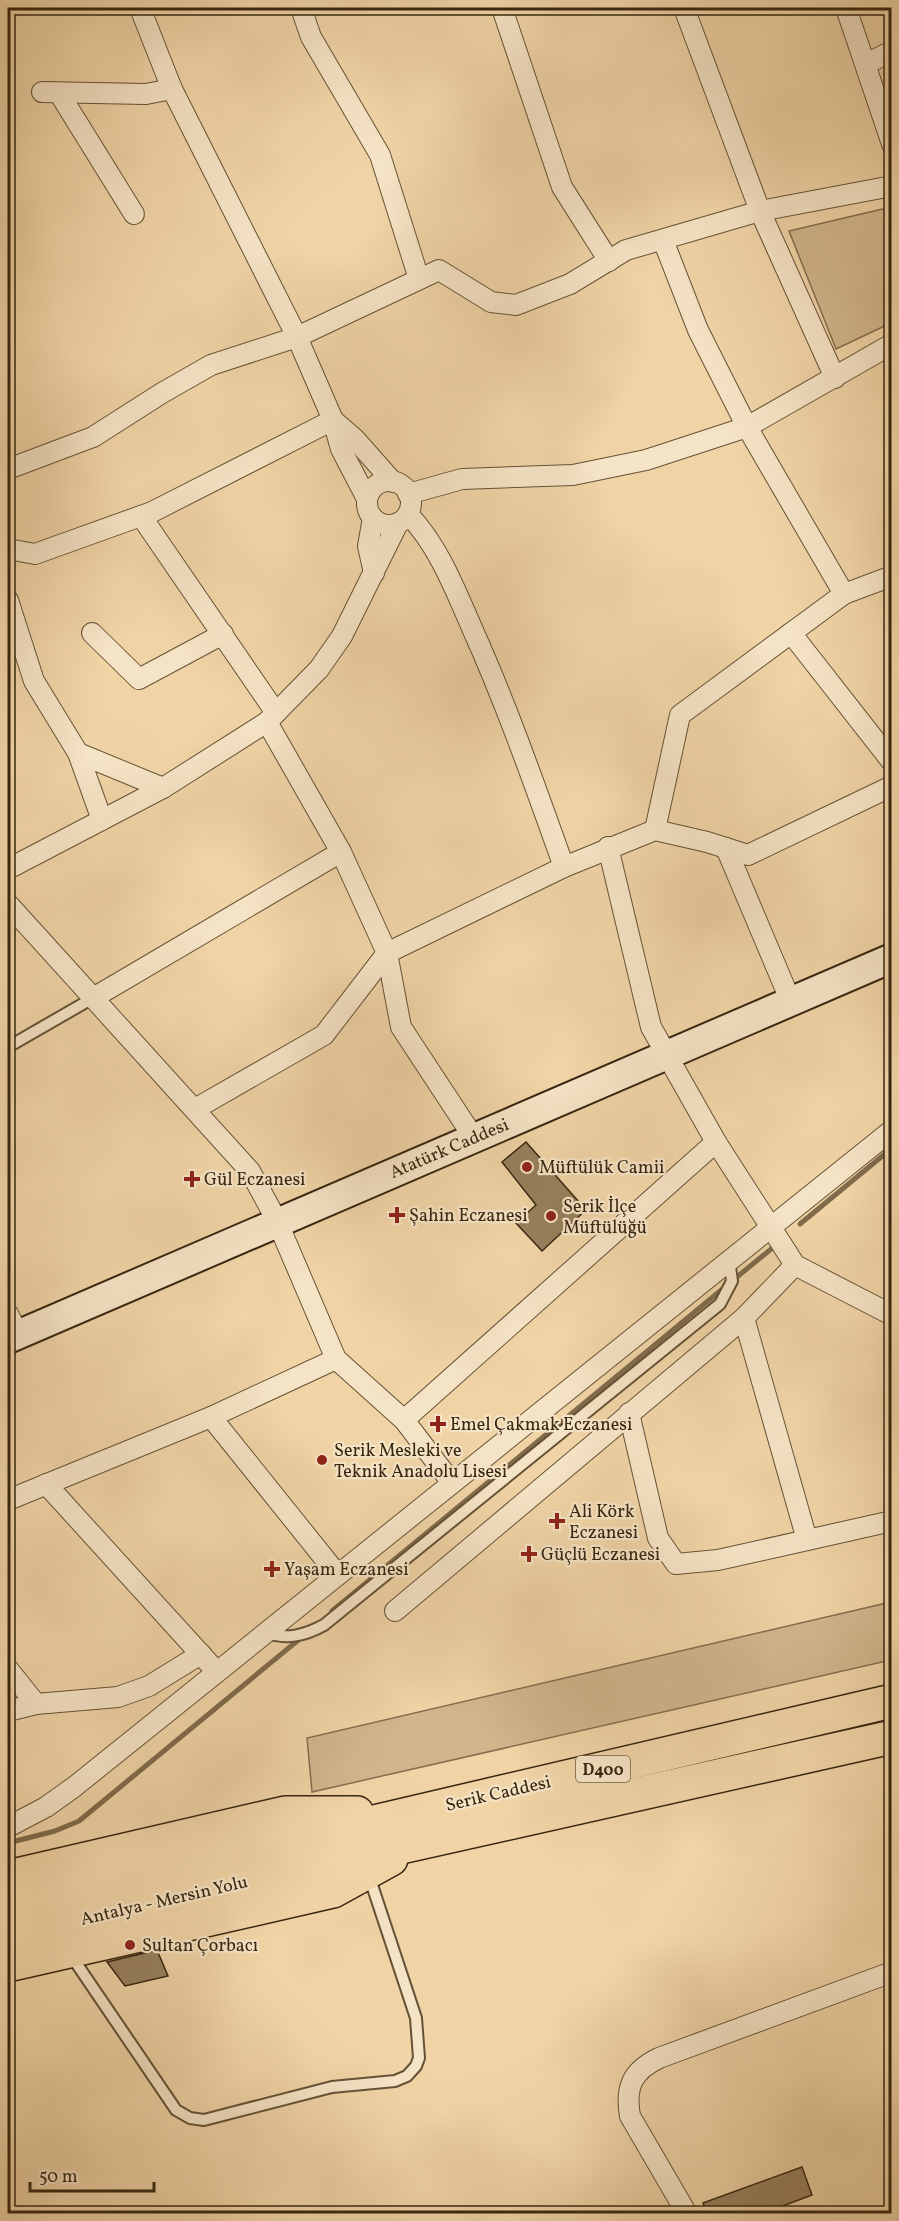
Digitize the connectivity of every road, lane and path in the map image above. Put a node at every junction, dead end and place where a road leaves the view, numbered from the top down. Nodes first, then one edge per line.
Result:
1 (140, 8) edge
2 (301, 8) edge
3 (502, 8) edge
4 (684, 8) edge
5 (846, 8) edge
6 (891, 51) edge
7 (866, 64) junction
8 (172, 89) junction
9 (891, 144) edge
10 (891, 186) edge
11 (760, 211) junction
12 (134, 214) dead end
13 (663, 240) junction
14 (609, 261) junction
15 (419, 279) junction
16 (297, 337) junction
17 (891, 344) edge
18 (835, 378) junction
19 (333, 420) junction
20 (747, 427) junction
21 (8, 469) edge
22 (401, 488) junction
23 (370, 509) junction
24 (141, 516) junction
25 (403, 519) junction
26 (8, 549) edge
27 (374, 573) junction
28 (891, 576) edge
29 (844, 594) junction
30 (8, 600) edge
31 (92, 633) dead end
32 (790, 633) junction
33 (224, 634) junction
34 (272, 718) junction
35 (78, 753) junction
36 (891, 762) edge
37 (891, 786) edge
38 (163, 788) junction
39 (102, 820) junction
40 (655, 830) junction
41 (608, 847) junction
42 (726, 848) junction
43 (341, 852) junction
44 (564, 867) junction
45 (8, 869) edge
46 (8, 904) edge
47 (387, 953) junction
48 (891, 958) edge
49 (93, 998) junction
50 (791, 1002) junction
51 (8, 1047) edge
52 (664, 1055) junction
53 (195, 1109) junction
54 (891, 1130) edge
55 (474, 1138) junction
56 (716, 1142) junction
57 (277, 1221) junction
58 (771, 1226) junction
59 (729, 1260) junction
60 (795, 1265) junction
61 (891, 1315) edge
62 (744, 1318) junction
63 (11, 1329) edge
64 (336, 1359) junction
65 (629, 1413) junction
66 (211, 1417) junction
67 (404, 1420) junction
68 (452, 1483) junction
69 (46, 1484) junction
70 (8, 1500) edge
71 (891, 1521) edge
72 (807, 1540) junction
73 (337, 1574) junction
74 (395, 1611) dead end
75 (264, 1632) junction
76 (201, 1654) junction
77 (8, 1669) edge
78 (216, 1671) junction
79 (891, 1701) edge
80 (36, 1704) junction
81 (8, 1711) edge
82 (891, 1737) edge
83 (8, 1827) edge
84 (420, 1827) junction
85 (317, 1850) junction
86 (367, 1872) junction
87 (8, 1877) edge
88 (8, 1905) edge
89 (8, 1935) edge
90 (69, 1952) junction
91 (8, 1965) edge
92 (891, 1972) edge
93 (687, 2214) edge

1 - 8 street
2 - 15 street
3 - 14 street
4 - 11 street
5 - 7 street
6 - 7 street
7 - 9 street
8 - 12 street
8 - 16 street
10 - 11 street
11 - 13 street
11 - 18 street
13 - 14 street
13 - 20 street
14 - 15 street
15 - 16 street
16 - 19 street
16 - 21 street
17 - 18 street
18 - 20 street
19 - 22 street
19 - 23 street
19 - 24 street
20 - 22 street
20 - 29 street
22 - 23 street
22 - 25 street
23 - 25 street
23 - 27 street
24 - 26 street
24 - 33 street
25 - 27 street
25 - 44 street
27 - 34 street
28 - 29 street
29 - 32 street
30 - 35 street
31 - 33 street
32 - 36 street
32 - 40 street
33 - 34 street
34 - 38 street
34 - 43 street
35 - 38 street
35 - 39 street
37 - 42 street
38 - 39 street
39 - 45 street
40 - 41 street
40 - 42 street
41 - 44 street
41 - 52 street
42 - 50 street
43 - 47 street
43 - 49 street
44 - 47 street
46 - 49 street
47 - 53 street
47 - 55 street
48 - 50 main road, Atatürk Caddesi
49 - 51 lane
49 - 53 street
50 - 52 main road, Atatürk Caddesi
52 - 55 main road, Atatürk Caddesi
52 - 56 street
53 - 57 street
54 - 58 street
55 - 57 main road, Atatürk Caddesi
56 - 58 street
56 - 67 street
57 - 63 main road, Atatürk Caddesi
57 - 64 street
58 - 59 street
58 - 60 street
59 - 68 street
59 - 75 lane
60 - 61 street
60 - 62 street
62 - 65 street
62 - 72 street
64 - 66 street
64 - 67 street
65 - 72 street
65 - 74 street
66 - 69 street
66 - 73 street
67 - 68 street
68 - 73 street
69 - 70 street
69 - 76 street
71 - 72 street
73 - 75 street
75 - 78 street
76 - 78 street
76 - 80 street
77 - 80 street
78 - 83 street
79 - 84 highway, Serik Caddesi / D400
80 - 81 street
82 - 84 highway, Serik Caddesi / D400
84 - 85 highway, Serik Caddesi / D400
84 - 86 highway
84 - 87 highway
85 - 88 highway, Antalya - Mersin Yolu / D400
85 - 89 highway, Antalya - Mersin Yolu / D400
86 - 90 highway
86 - 90 lane
90 - 91 highway
92 - 93 street

